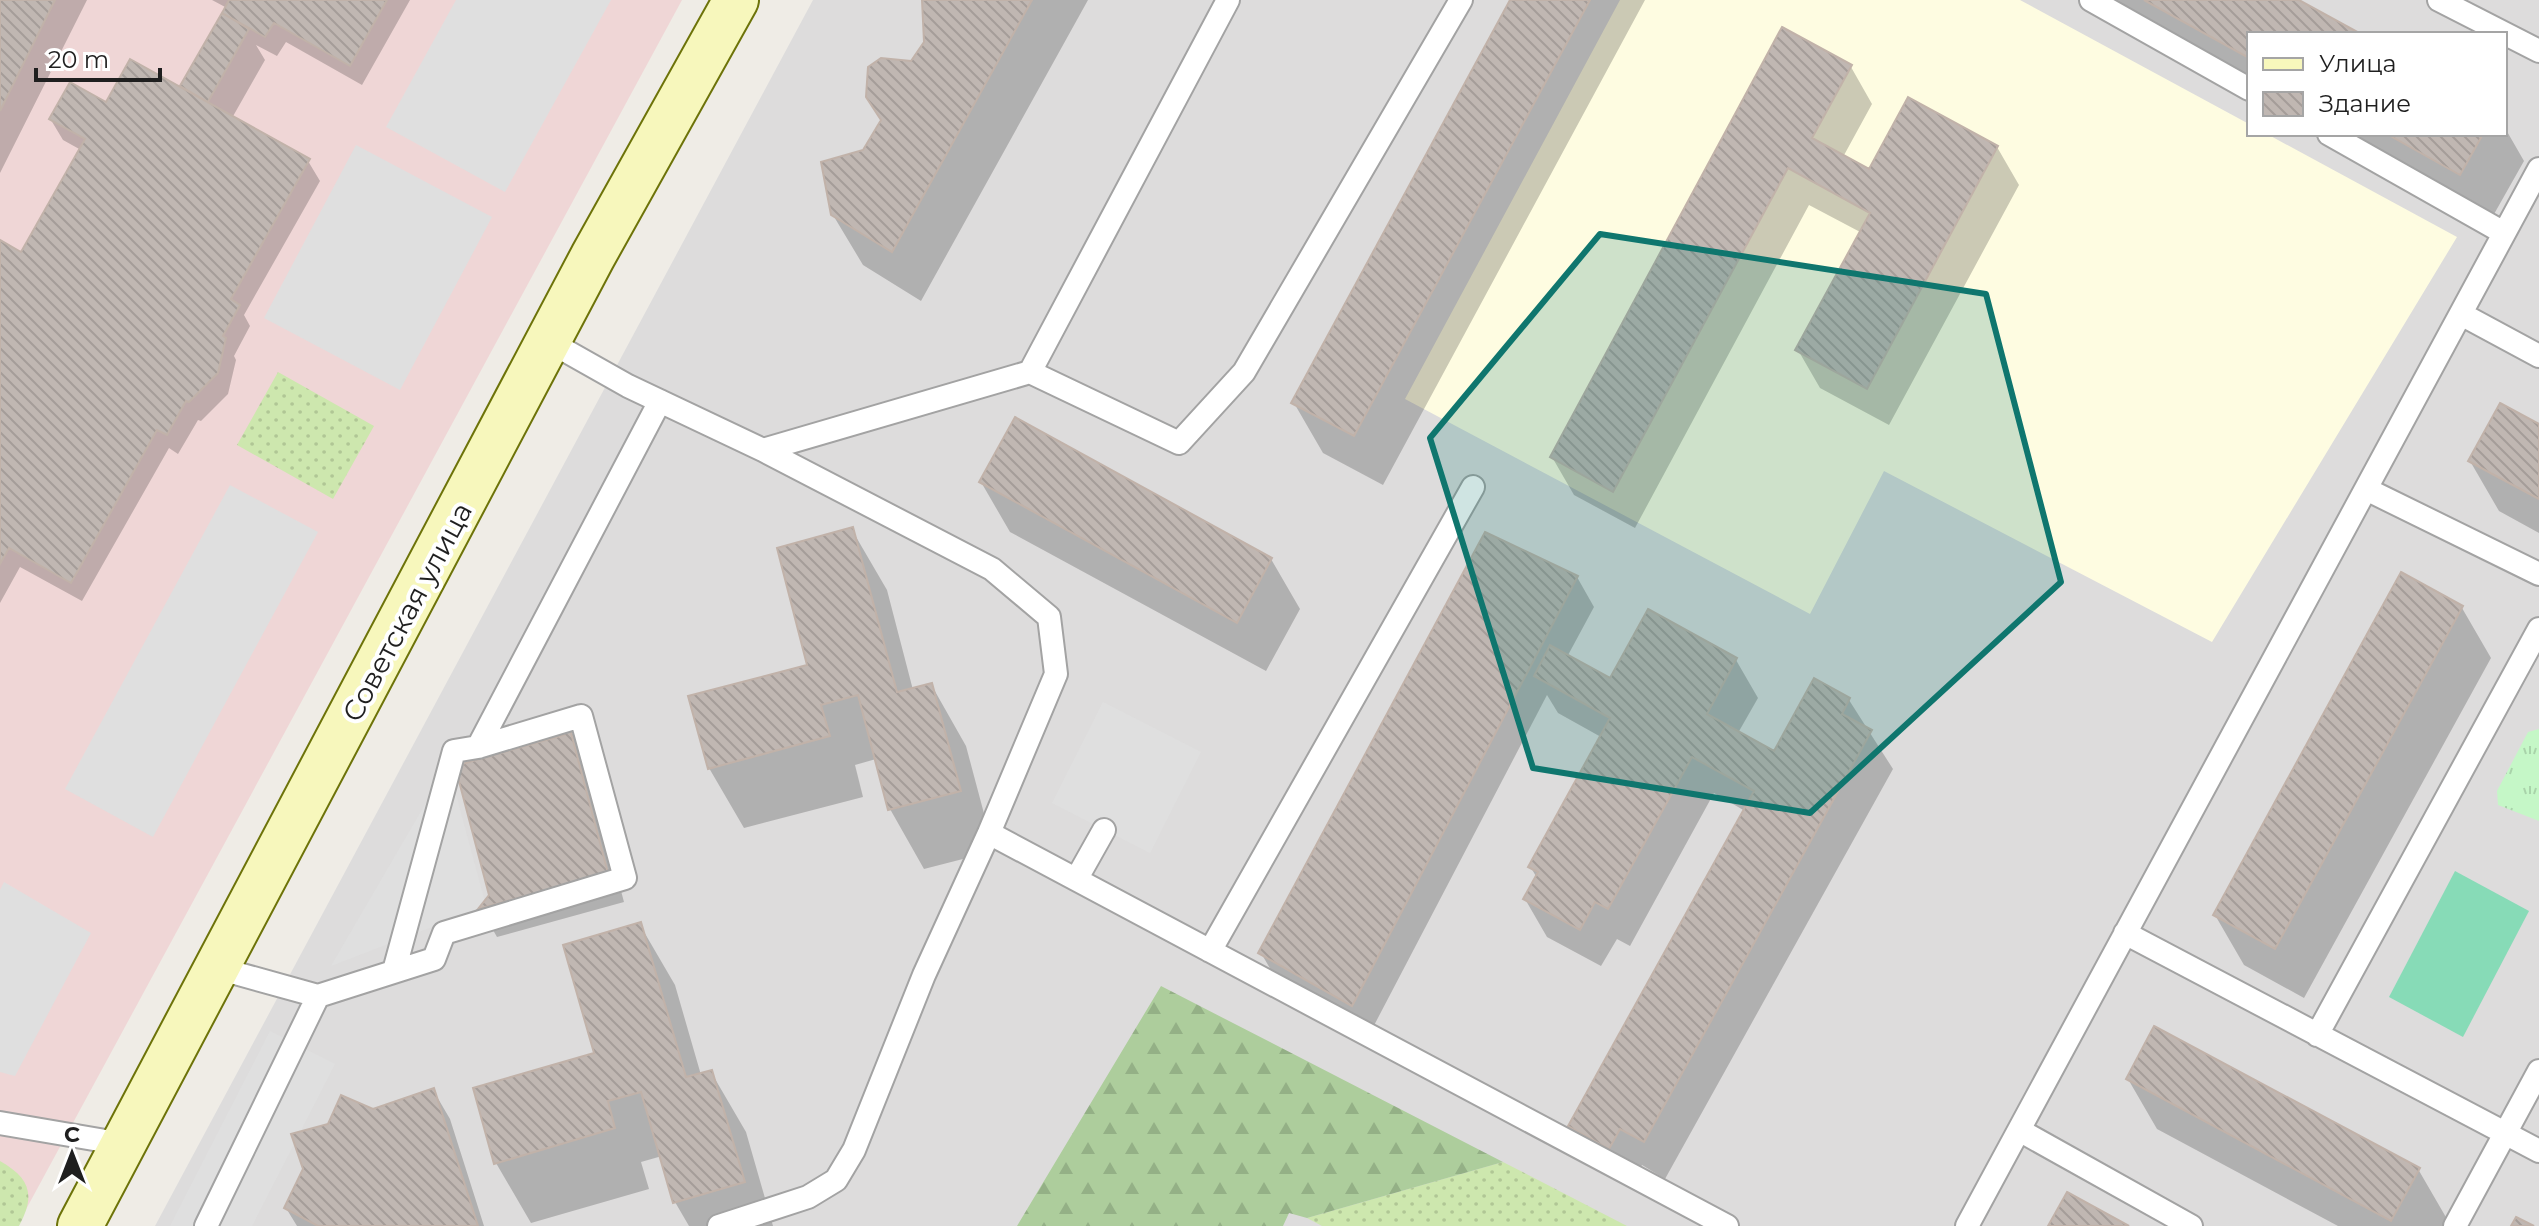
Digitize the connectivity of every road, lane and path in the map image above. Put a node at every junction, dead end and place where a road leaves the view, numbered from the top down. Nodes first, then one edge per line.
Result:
1 (736, 0) edge
2 (1228, 0) edge
3 (1461, 0) edge
4 (2091, 0) edge
5 (2439, 0) edge
6 (2502, 32) edge
7 (2507, 35) edge
8 (2539, 51) edge
9 (2247, 88) edge
10 (2333, 136) edge
11 (2539, 169) edge
12 (2504, 233) junction
13 (2461, 314) junction
14 (550, 342) junction
15 (2539, 356) edge
16 (1030, 372) junction
17 (660, 401) junction
18 (763, 450) junction
19 (1473, 487) dead end
20 (2366, 489) junction
21 (2539, 574) edge
22 (2539, 629) edge
23 (478, 747) junction
24 (1104, 830) dead end
25 (989, 833) junction
26 (1077, 878) junction
27 (2125, 933) junction
28 (1210, 951) junction
29 (217, 968) junction
30 (394, 971) junction
31 (318, 996) junction
32 (2317, 1035) junction
33 (2539, 1071) edge
34 (0, 1123) edge
35 (2019, 1130) junction
36 (2507, 1133) junction
37 (123, 1144) junction
38 (2539, 1151) edge
39 (80, 1226) edge
40 (206, 1226) edge
41 (719, 1226) edge
42 (1727, 1226) edge
43 (1967, 1226) edge
44 (2191, 1226) edge
45 (2455, 1226) edge

1 - 14 main road, Советская улица
2 - 16 lane
3 - 16 lane
4 - 9 lane
5 - 6 lane
7 - 8 lane
10 - 12 lane
11 - 12 lane
12 - 13 lane
13 - 15 lane
13 - 20 lane
14 - 17 lane
14 - 29 main road, Советская улица
16 - 18 lane
17 - 18 lane
17 - 23 lane
18 - 25 lane
19 - 28 lane
20 - 21 lane
20 - 27 lane
22 - 32 lane
23 - 30 lane
23 - 30 lane
24 - 26 lane
25 - 26 lane
25 - 41 lane
26 - 28 lane
27 - 32 lane
27 - 35 lane
28 - 42 lane
29 - 31 lane
29 - 37 main road, Советская улица
30 - 31 lane
31 - 40 lane
32 - 36 lane
33 - 36 lane
34 - 37 lane
35 - 43 lane
35 - 44 lane
36 - 38 lane
36 - 45 lane
37 - 39 main road, Советская улица

